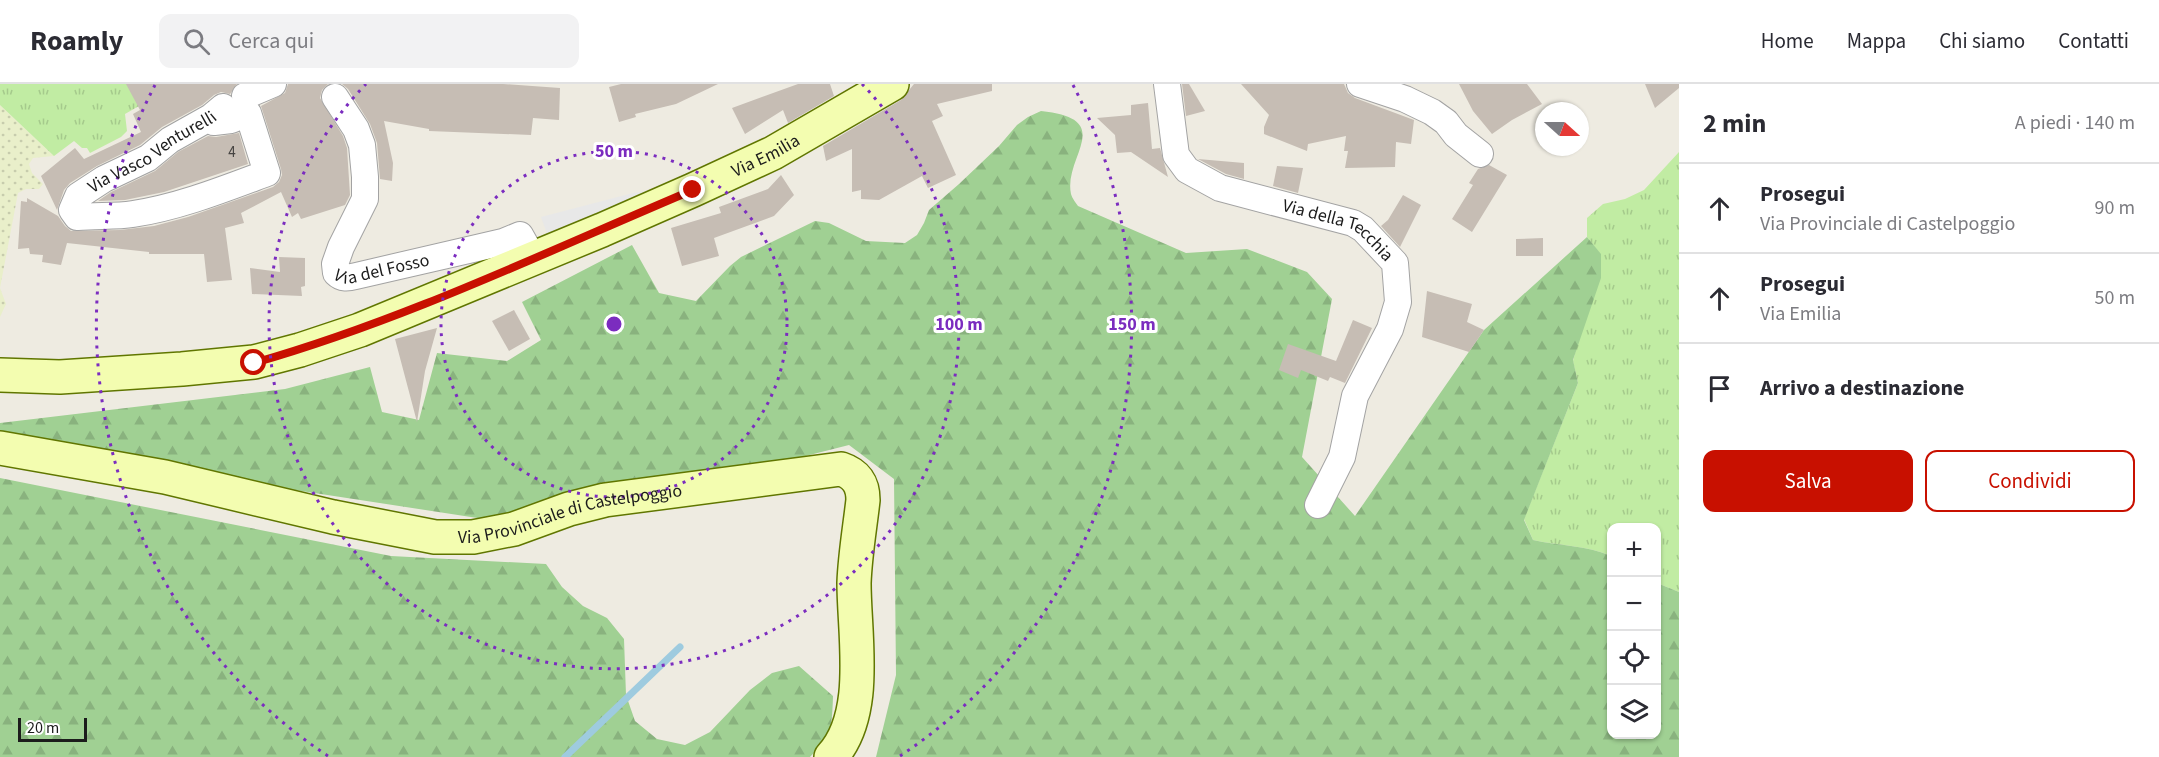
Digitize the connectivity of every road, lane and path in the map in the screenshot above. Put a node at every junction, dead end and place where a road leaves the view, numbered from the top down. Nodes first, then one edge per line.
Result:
1 (273, 84) edge
2 (892, 84) edge
3 (1167, 84) edge
4 (1360, 84) edge
5 (335, 97) dead end
6 (226, 107) junction
7 (1480, 154) dead end
8 (533, 258) junction
9 (0, 375) edge
10 (0, 448) edge
11 (1318, 505) dead end
12 (831, 757) edge

1 - 6 street, Via Vasco Venturelli
2 - 8 main road, Via Emilia
3 - 11 street, Via della Tecchia
4 - 7 street
5 - 8 street, Via del Fosso
6 - 6 street, Via Vasco Venturelli
8 - 9 main road
10 - 12 main road, Via Provinciale di Castelpoggio

